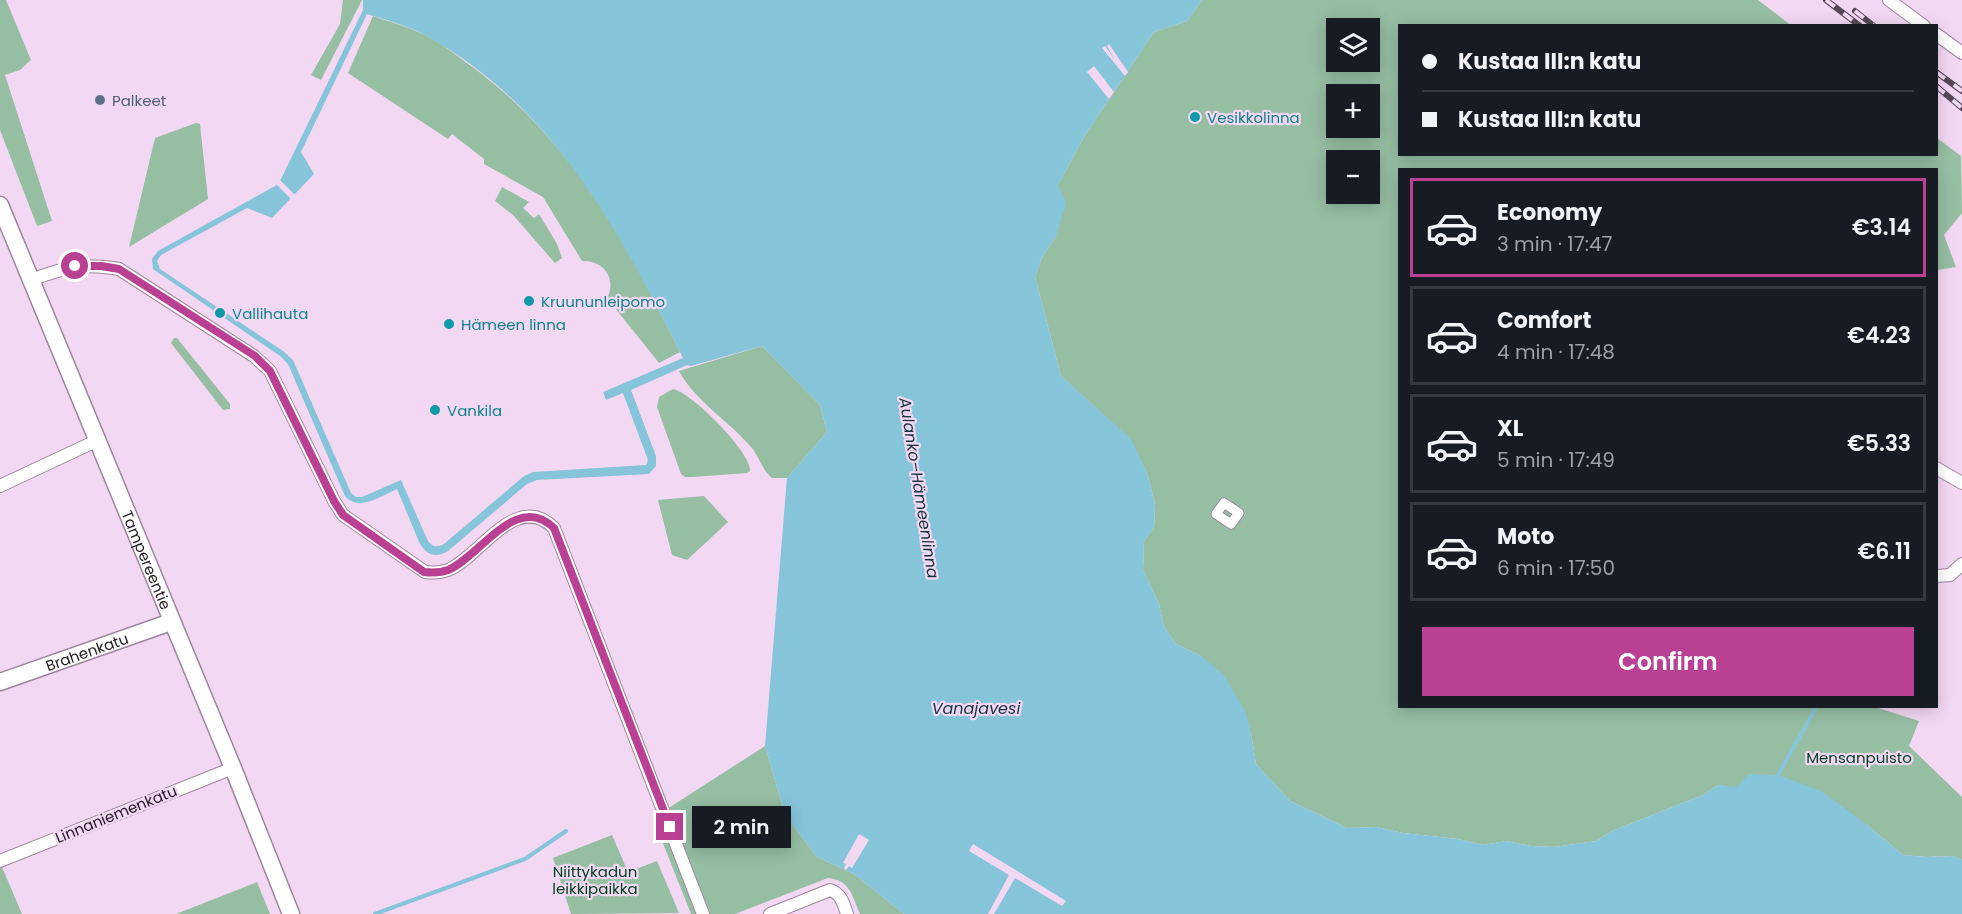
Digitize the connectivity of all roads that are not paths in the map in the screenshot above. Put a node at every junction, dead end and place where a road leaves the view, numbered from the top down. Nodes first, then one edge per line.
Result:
1 (1889, 0) edge
2 (1921, 24) edge
3 (1938, 35) edge
4 (1962, 53) edge
5 (0, 205) edge
6 (6, 235) edge
7 (31, 280) junction
8 (96, 441) junction
9 (1938, 469) edge
10 (1962, 483) edge
11 (0, 486) edge
12 (1962, 564) edge
13 (1938, 576) edge
14 (171, 622) junction
15 (0, 682) edge
16 (233, 768) junction
17 (0, 861) edge
18 (291, 914) edge
19 (703, 914) edge
20 (770, 914) edge
21 (848, 914) edge

1 - 2 street
3 - 4 street
5 - 6 main road, Tampereentie
6 - 7 main road, Tampereentie
7 - 8 main road, Tampereentie
7 - 19 street
8 - 11 street
8 - 14 main road, Tampereentie
9 - 10 street
12 - 13 street
14 - 15 main road, Brahenkatu
14 - 16 main road, Tampereentie
16 - 17 street, Linnaniemenkatu
16 - 18 main road, Tampereentie
20 - 21 street

